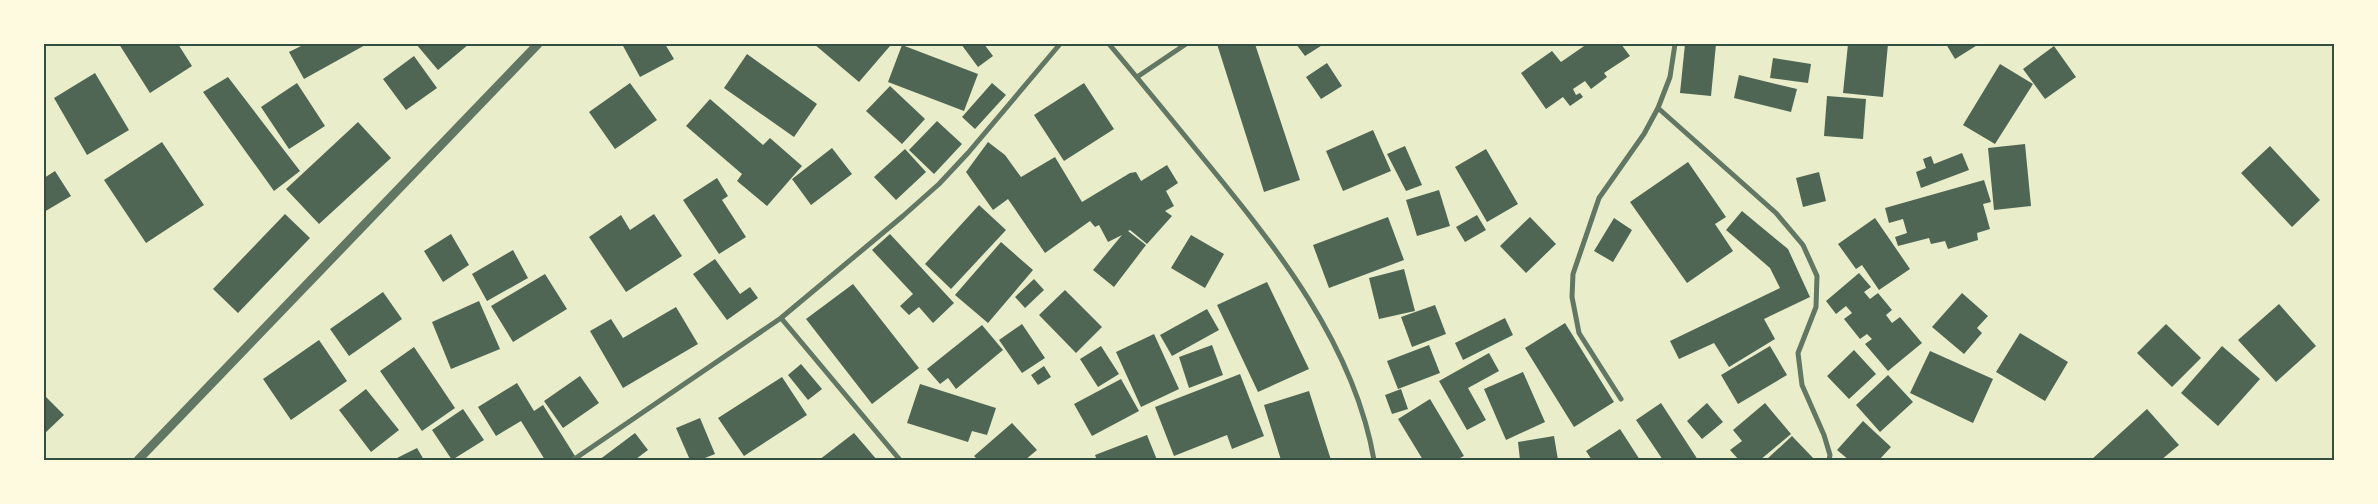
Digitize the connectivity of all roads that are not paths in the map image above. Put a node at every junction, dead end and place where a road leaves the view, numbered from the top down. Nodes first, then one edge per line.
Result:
1 (538, 44) edge
2 (1060, 44) edge
3 (1110, 44) edge
4 (1186, 44) edge
5 (1675, 44) edge
6 (1137, 77) junction
7 (1658, 108) junction
8 (781, 318) junction
9 (1621, 399) dead end
10 (138, 460) edge
11 (572, 460) edge
12 (900, 460) edge
13 (1374, 460) edge
14 (1829, 460) edge

1 - 10 street
2 - 8 street
3 - 6 street
4 - 6 street
5 - 7 street
6 - 13 street
7 - 9 street
7 - 14 street
8 - 11 street
8 - 12 street

